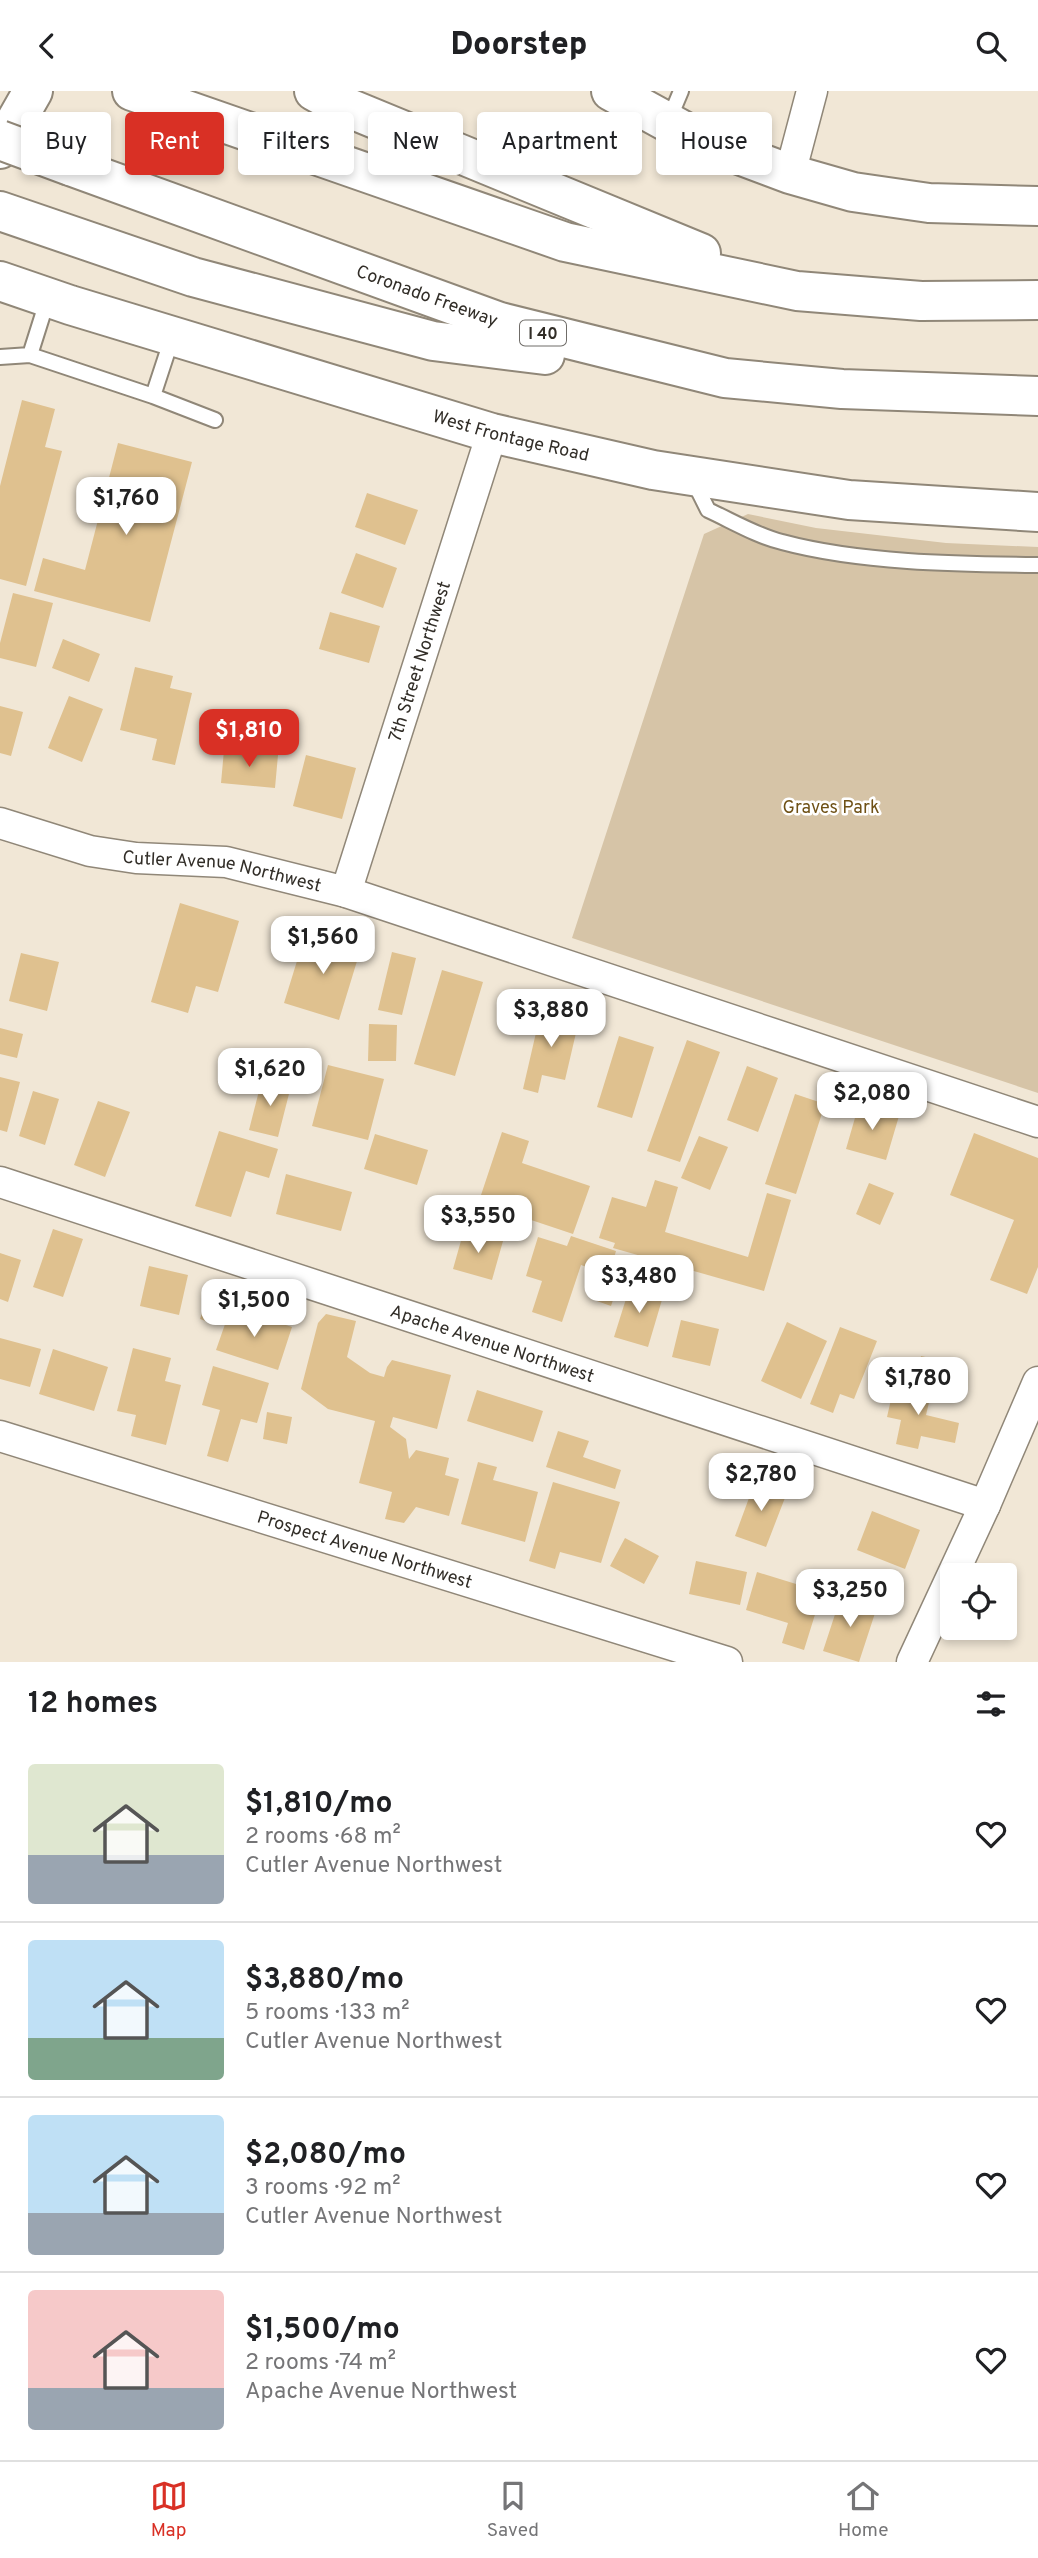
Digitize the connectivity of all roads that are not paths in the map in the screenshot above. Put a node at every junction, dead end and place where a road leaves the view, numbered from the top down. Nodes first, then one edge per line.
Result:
1 (33, 91) edge
2 (132, 91) edge
3 (611, 91) edge
4 (812, 91) edge
5 (324, 97) edge
6 (675, 106) edge
7 (0, 140) edge
8 (0, 149) edge
9 (790, 174) junction
10 (1038, 206) edge
11 (0, 211) edge
12 (0, 281) edge
13 (797, 291) junction
14 (49, 297) junction
15 (1038, 300) edge
16 (173, 336) junction
17 (30, 355) junction
18 (0, 357) edge
19 (725, 378) junction
20 (153, 396) junction
21 (1038, 396) edge
22 (215, 420) dead end
23 (492, 433) junction
24 (692, 477) junction
25 (1038, 513) edge
26 (1038, 565) edge
27 (0, 823) edge
28 (346, 892) junction
29 (1038, 1122) edge
30 (0, 1182) edge
31 (1038, 1382) edge
32 (0, 1436) edge
33 (985, 1505) junction
34 (727, 1662) edge
35 (912, 1662) edge

1 - 8 main road
2 - 13 main road
3 - 6 main road
4 - 9 street
5 - 13 main road
6 - 9 main road
7 - 19 main road, Coronado Freeway / I 40, bridge
9 - 10 main road
11 - 19 main road
12 - 14 main road, West Frontage Road
13 - 15 main road
14 - 16 main road, West Frontage Road
14 - 17 lane
16 - 20 lane
16 - 23 main road, West Frontage Road
17 - 18 lane
17 - 20 lane
19 - 21 main road, Coronado Freeway / I 40
20 - 22 lane
23 - 24 main road, West Frontage Road
23 - 28 street, 7th Street Northwest
24 - 25 main road, West Frontage Road
24 - 26 lane
27 - 28 street, Cutler Avenue Northwest
28 - 29 street, Cutler Avenue Northwest
30 - 33 street, Apache Avenue Northwest
31 - 33 street
32 - 34 street, Prospect Avenue Northwest
33 - 35 street

